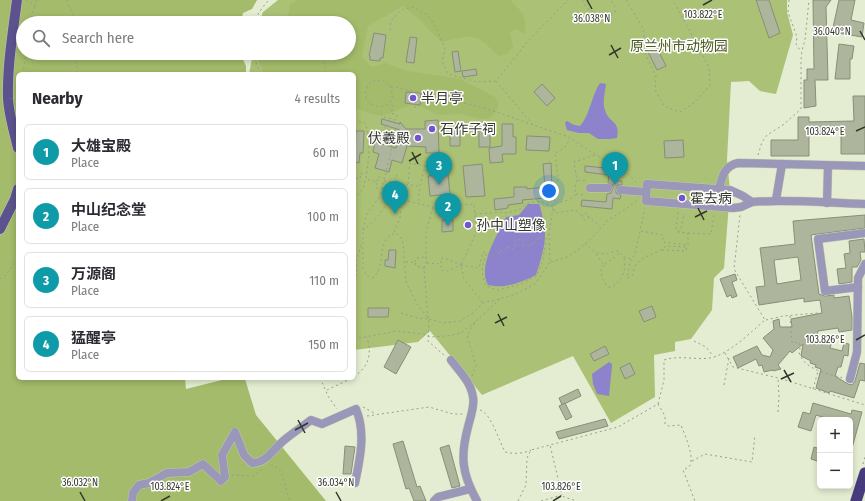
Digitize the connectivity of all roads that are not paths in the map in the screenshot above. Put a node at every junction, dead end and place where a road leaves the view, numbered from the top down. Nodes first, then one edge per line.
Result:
1 (17, 0) edge
2 (16, 139) edge
3 (782, 164) junction
4 (828, 166) junction
5 (865, 166) edge
6 (590, 188) dead end
7 (608, 188) dead end
8 (719, 189) junction
9 (621, 190) dead end
10 (646, 192) junction
11 (16, 196) edge
12 (776, 200) junction
13 (752, 202) junction
14 (827, 203) junction
15 (865, 204) edge
16 (0, 229) edge
17 (865, 233) edge
18 (865, 264) edge
19 (858, 287) junction
20 (451, 360) road end
21 (850, 380) road end
22 (865, 473) edge
23 (355, 483) dead end
24 (470, 489) junction
25 (865, 494) edge
26 (132, 501) edge
27 (434, 501) edge
28 (476, 501) edge
29 (856, 501) edge
30 (863, 501) edge

1 - 2 main road
3 - 4 street
3 - 8 street
3 - 12 street
4 - 5 street
4 - 14 street
6 - 7 street
8 - 10 street
8 - 13 street
9 - 10 street
10 - 13 street
11 - 16 main road
12 - 13 street
12 - 14 street
14 - 15 street
17 - 19 street
18 - 19 street
19 - 21 street
20 - 24 street
22 - 29 highway
23 - 26 street
24 - 27 street
24 - 28 street
25 - 30 highway

